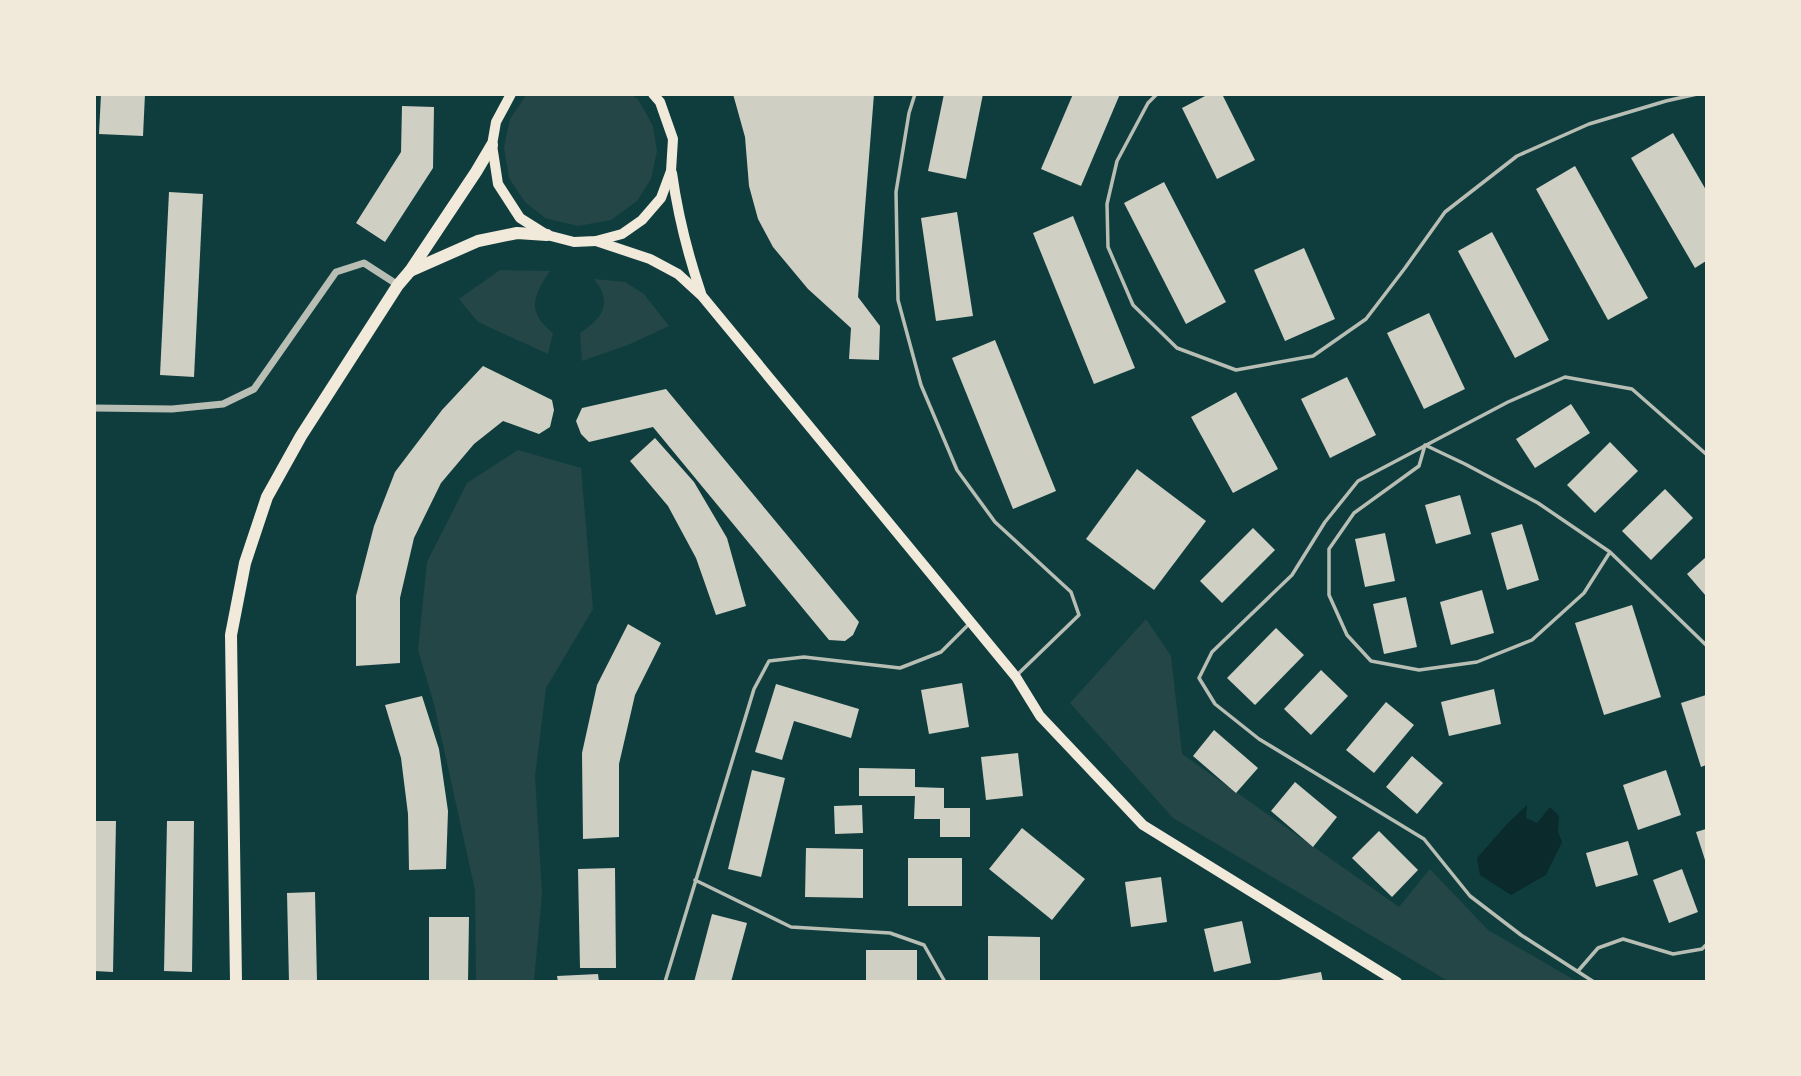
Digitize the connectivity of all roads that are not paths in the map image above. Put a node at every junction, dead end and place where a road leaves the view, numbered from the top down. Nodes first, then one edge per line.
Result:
1 (511, 94) edge
2 (653, 94) edge
3 (915, 94) edge
4 (1157, 94) edge
5 (1697, 94) edge
6 (492, 145) junction
7 (671, 171) junction
8 (547, 235) junction
9 (596, 241) junction
10 (410, 271) junction
11 (398, 285) junction
12 (702, 296) junction
13 (94, 408) edge
14 (1425, 445) junction
15 (1706, 454) edge
16 (1610, 552) junction
17 (971, 622) junction
18 (1706, 645) edge
19 (1016, 677) junction
20 (695, 880) junction
21 (1706, 945) edge
22 (1578, 971) junction
23 (236, 982) edge
24 (665, 982) edge
25 (945, 982) edge
26 (1397, 982) edge
27 (1594, 982) edge

1 - 6 main road
2 - 7 main road
3 - 19 lane
4 - 5 lane
6 - 8 main road
6 - 10 main road
7 - 9 main road
7 - 12 main road
8 - 9 main road
8 - 10 main road
9 - 12 main road
10 - 11 main road
11 - 13 street
11 - 23 main road
12 - 17 main road
14 - 15 lane
14 - 16 lane
14 - 16 lane
14 - 22 lane
16 - 18 lane
17 - 19 main road
17 - 20 lane
19 - 26 main road
20 - 24 lane
20 - 25 lane
21 - 22 lane
22 - 27 lane

